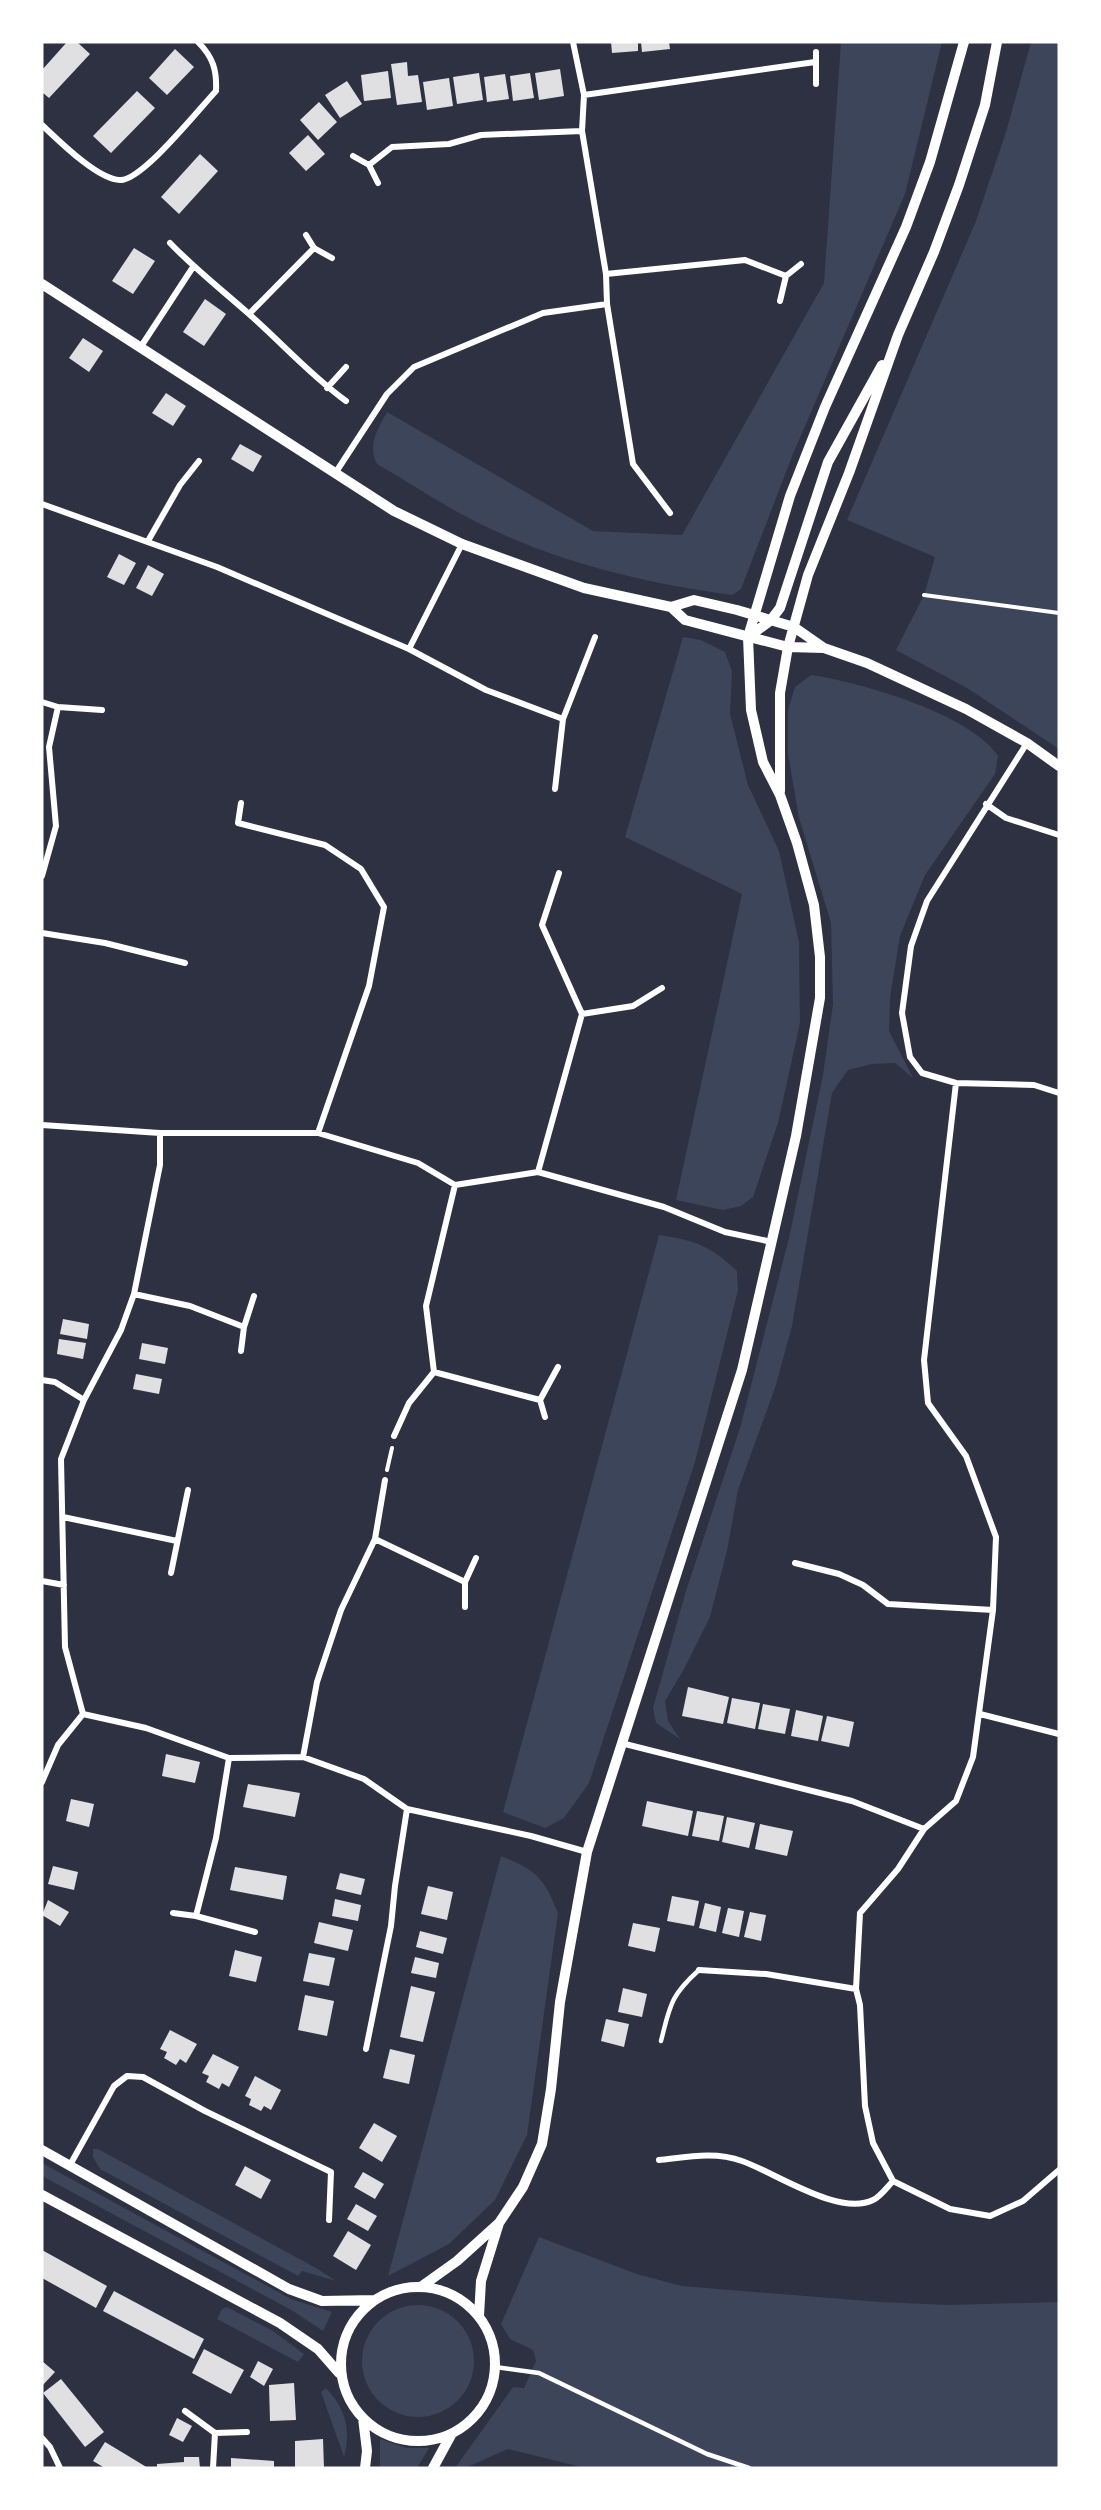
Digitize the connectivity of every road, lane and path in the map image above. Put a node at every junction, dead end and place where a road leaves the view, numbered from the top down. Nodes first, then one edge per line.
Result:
1 (198, 42) edge
2 (573, 42) edge
3 (964, 42) edge
4 (997, 42) edge
5 (816, 52) dead end
6 (815, 62) junction
7 (816, 84) dead end
8 (584, 95) junction
9 (43, 129) edge
10 (582, 131) junction
11 (353, 156) dead end
12 (369, 165) junction
13 (378, 183) dead end
14 (306, 235) dead end
15 (170, 243) dead end
16 (314, 248) junction
17 (332, 258) dead end
18 (801, 264) dead end
19 (193, 267) junction
20 (606, 274) junction
21 (786, 276) junction
22 (42, 284) edge
23 (780, 301) dead end
24 (607, 304) junction
25 (249, 314) junction
26 (898, 335) junction
27 (140, 348) junction
28 (345, 368) dead end
29 (327, 387) junction
30 (345, 401) dead end
31 (199, 461) dead end
32 (336, 472) junction
33 (42, 504) edge
34 (670, 513) dead end
35 (148, 541) junction
36 (462, 544) junction
37 (924, 595) dead end
38 (671, 607) junction
39 (1059, 613) edge
40 (753, 615) junction
41 (770, 621) junction
42 (794, 627) junction
43 (595, 637) dead end
44 (747, 637) junction
45 (788, 647) junction
46 (824, 648) junction
47 (410, 649) junction
48 (42, 702) edge
49 (58, 707) junction
50 (102, 710) dead end
51 (563, 719) junction
52 (1027, 743) junction
53 (1059, 766) edge
54 (555, 789) dead end
55 (780, 795) junction
56 (241, 803) dead end
57 (986, 804) junction
58 (1059, 835) edge
59 (559, 873) dead end
60 (42, 876) edge
61 (42, 933) edge
62 (184, 963) dead end
63 (662, 988) dead end
64 (582, 1014) junction
65 (956, 1083) junction
66 (1059, 1093) edge
67 (42, 1125) edge
68 (160, 1133) junction
69 (318, 1133) junction
70 (538, 1172) junction
71 (455, 1185) junction
72 (772, 1242) junction
73 (134, 1294) junction
74 (254, 1296) dead end
75 (244, 1327) junction
76 (241, 1351) dead end
77 (558, 1367) dead end
78 (434, 1372) junction
79 (42, 1380) edge
80 (84, 1400) junction
81 (540, 1400) junction
82 (545, 1417) dead end
83 (394, 1436) joint
84 (385, 1480) joint
85 (188, 1490) dead end
86 (63, 1517) junction
87 (375, 1539) junction
88 (177, 1540) junction
89 (476, 1558) dead end
90 (795, 1563) dead end
91 (171, 1573) dead end
92 (42, 1581) edge
93 (465, 1582) junction
94 (64, 1585) junction
95 (465, 1606) dead end
96 (993, 1610) junction
97 (83, 1713) junction
98 (980, 1714) junction
99 (1059, 1734) edge
100 (621, 1743) junction
101 (303, 1757) junction
102 (229, 1758) junction
103 (42, 1782) edge
104 (407, 1809) junction
105 (924, 1829) junction
106 (587, 1852) junction
107 (173, 1913) dead end
108 (196, 1916) junction
109 (255, 1932) dead end
110 (699, 1970) joint
111 (856, 1989) junction
112 (660, 2041) dead end
113 (366, 2049) dead end
114 (42, 2150) edge
115 (659, 2160) dead end
116 (70, 2165) junction
117 (1059, 2170) edge
118 (893, 2181) junction
119 (42, 2195) edge
120 (329, 2220) dead end
121 (499, 2223) junction
122 (422, 2286) junction
123 (375, 2300) junction
124 (479, 2316) junction
125 (495, 2367) junction
126 (339, 2373) junction
127 (185, 2411) dead end
128 (363, 2418) junction
129 (247, 2432) dead end
130 (215, 2433) junction
131 (451, 2435) junction
132 (42, 2438) edge
133 (60, 2468) edge
134 (213, 2468) edge
135 (365, 2468) edge
136 (433, 2468) edge
137 (749, 2468) edge

1 - 9 street
2 - 8 street
3 - 40 street
4 - 26 street
5 - 6 street
6 - 7 street
6 - 8 street
8 - 10 street
10 - 12 street
10 - 20 street
11 - 12 street
12 - 13 street
14 - 16 street
15 - 19 street
16 - 17 street
16 - 25 street
18 - 21 street
19 - 25 street
19 - 27 street
20 - 21 street
20 - 24 street
21 - 23 street
22 - 27 street
24 - 32 street
24 - 34 street
25 - 29 street
26 - 41 street
26 - 42 street
27 - 32 street
28 - 29 street
29 - 30 street
31 - 35 street
32 - 36 street
33 - 35 street
35 - 47 street
36 - 38 street
36 - 47 street
37 - 39 path
38 - 40 street
38 - 44 street
40 - 41 street
40 - 44 street
41 - 42 street
41 - 44 street
42 - 45 street
42 - 46 street
43 - 51 street
44 - 45 street
44 - 55 street
45 - 46 street
45 - 55 street
46 - 52 street
47 - 51 street
48 - 49 street
49 - 50 street
49 - 60 street
51 - 54 street
52 - 53 street
52 - 57 street
55 - 72 street
56 - 69 street
57 - 58 street
57 - 65 street
59 - 64 street
61 - 62 street
63 - 64 street
64 - 70 street
65 - 66 street
65 - 96 street
67 - 68 street
68 - 69 street
68 - 73 street
69 - 71 street
70 - 71 street
70 - 72 street
71 - 78 street
72 - 100 street
73 - 75 street
73 - 80 street
74 - 75 street
75 - 76 street
77 - 81 street
78 - 81 street
78 - 83 street
79 - 80 street
80 - 86 street
81 - 82 street
83 - 84 path
84 - 87 street
85 - 88 street
86 - 88 street
86 - 94 street
87 - 93 street
87 - 101 street
88 - 91 street
89 - 93 street
90 - 96 street
92 - 94 street
93 - 95 street
94 - 97 street
96 - 98 street
97 - 102 street
97 - 103 street
98 - 99 street
98 - 105 street
100 - 105 street
100 - 106 street
101 - 102 street
101 - 104 street
102 - 108 street
104 - 106 street
104 - 113 street
105 - 111 street
106 - 121 street
107 - 108 street
108 - 109 street
110 - 111 street
110 - 112 lane
111 - 118 street
114 - 116 street
115 - 118 street
116 - 120 street
116 - 123 street
117 - 118 street
119 - 126 street
121 - 122 street
121 - 124 street
122 - 123 street
122 - 124 street
123 - 126 street
124 - 125 street
125 - 131 street
125 - 137 lane
126 - 128 street
127 - 130 street
128 - 131 street
128 - 135 street
129 - 130 street
130 - 134 street
131 - 136 street
132 - 133 street

